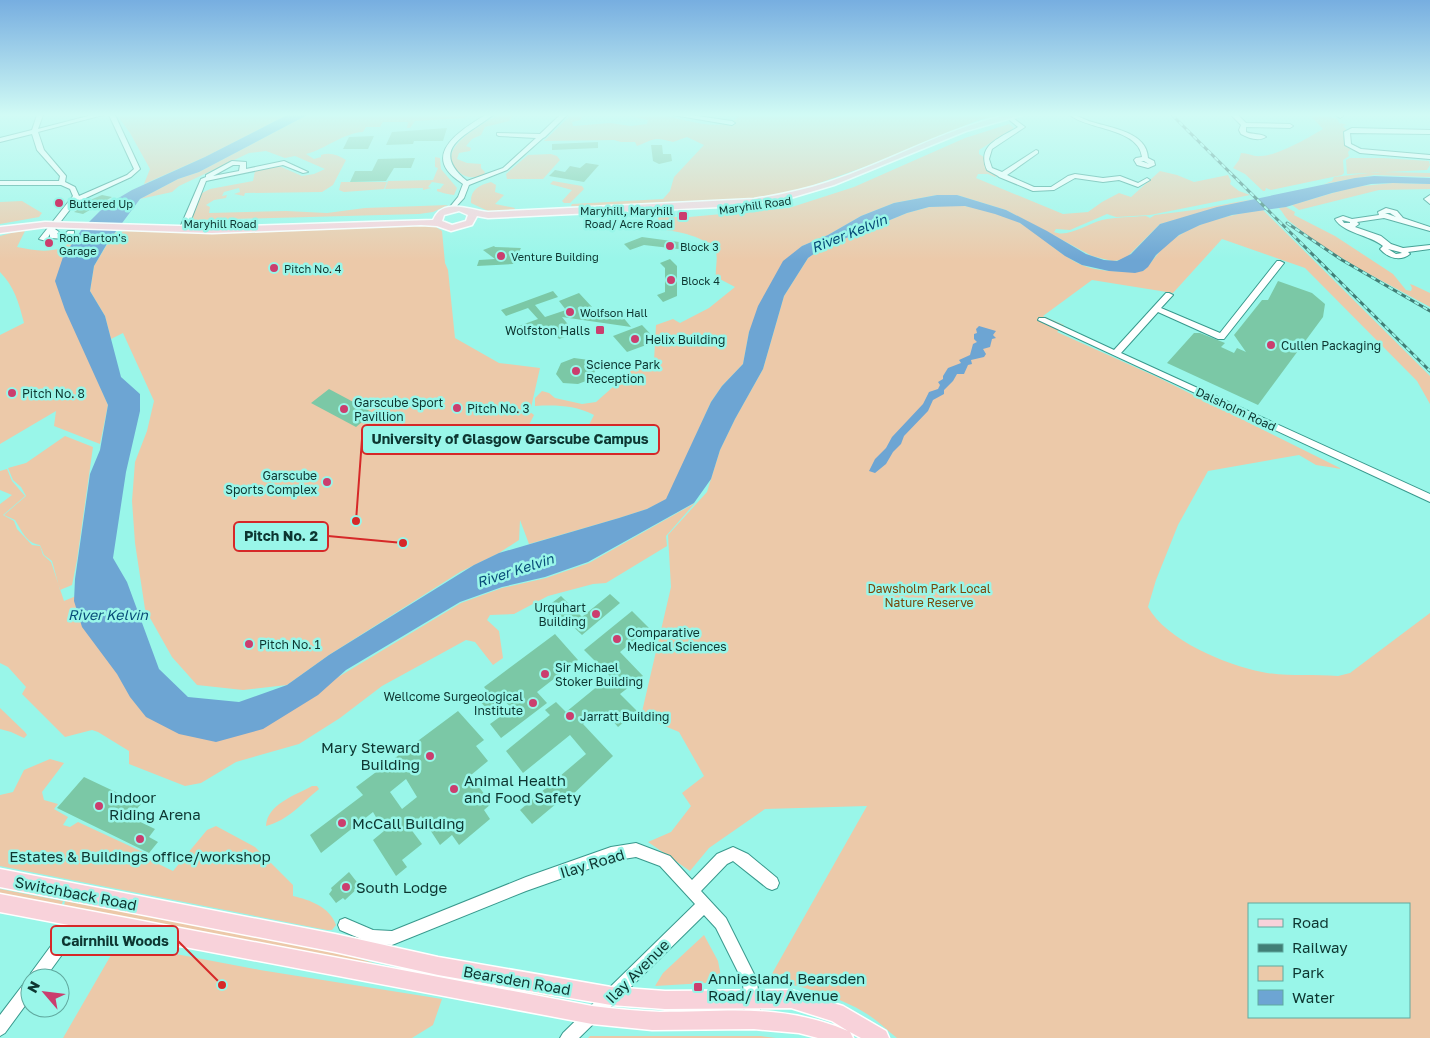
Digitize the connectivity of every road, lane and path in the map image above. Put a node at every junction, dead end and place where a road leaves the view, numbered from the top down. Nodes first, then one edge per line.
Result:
1 (52, 163) edge
2 (136, 163) edge
3 (233, 163) edge
4 (244, 163) edge
5 (282, 163) edge
6 (285, 163) edge
7 (447, 163) edge
8 (511, 163) edge
9 (888, 163) edge
10 (889, 163) edge
11 (987, 163) edge
12 (1019, 163) edge
13 (242, 171) junction
14 (305, 172) dead end
15 (1001, 176) junction
16 (203, 180) junction
17 (1147, 180) dead end
18 (0, 183) edge
19 (62, 183) junction
20 (466, 184) junction
21 (1430, 197) edge
22 (461, 198) junction
23 (73, 201) junction
24 (1430, 202) edge
25 (451, 209) junction
26 (468, 211) junction
27 (439, 219) junction
28 (469, 223) junction
29 (55, 225) junction
30 (184, 227) junction
31 (0, 228) edge
32 (1430, 229) edge
33 (71, 233) dead end
34 (44, 239) dead end
35 (1430, 247) edge
36 (1280, 263) dead end
37 (1169, 295) dead end
38 (1157, 309) junction
39 (1042, 320) dead end
40 (1116, 353) junction
41 (1430, 498) edge
42 (0, 878) edge
43 (772, 883) dead end
44 (692, 889) junction
45 (0, 903) edge
46 (704, 904) junction
47 (152, 908) joint
48 (80, 918) junction
49 (345, 925) dead end
50 (139, 929) joint
51 (43, 968) edge
52 (611, 996) junction
53 (752, 998) junction
54 (20, 1001) edge
55 (592, 1015) junction
56 (753, 1019) junction
57 (0, 1028) edge
58 (568, 1038) edge
59 (843, 1038) edge
60 (878, 1038) edge

1 - 19 street
2 - 23 street
3 - 16 street
4 - 13 street
5 - 13 street
6 - 14 street
7 - 20 street
8 - 20 street
9 - 26 main road, Maryhill Road
10 - 28 main road, Maryhill Road
11 - 15 street
12 - 15 street
13 - 16 street
15 - 17 street
16 - 30 street
18 - 19 street
19 - 23 street
20 - 22 street
21 - 24 street
22 - 25 street
22 - 26 street
23 - 29 street
25 - 26 main road, Maryhill Road
25 - 27 main road
26 - 28 main road
27 - 28 main road, Maryhill Road
27 - 30 main road, Maryhill Road
29 - 30 main road, Maryhill Road
29 - 31 main road, Maryhill Road
29 - 33 street
29 - 34 street
32 - 35 street
36 - 38 street
37 - 38 street
38 - 40 street
39 - 40 street, Dalsholm Road
40 - 41 street, Dalsholm Road
42 - 47 main road, Switchback Road
43 - 44 street
44 - 46 street, Ilay Road
44 - 49 street, Ilay Road
45 - 48 main road, Switchback Road
46 - 52 street, Ilay Avenue
46 - 53 street, Ilay Road
47 - 52 main road, Bearsden Road
48 - 50 main road, Switchback Road
48 - 51 street
50 - 55 main road, Bearsden Road
52 - 53 main road, Bearsden Road
52 - 55 street, Ilay Avenue
53 - 56 street, Ilay Road
53 - 60 main road, Bearsden Road
54 - 57 street
55 - 56 main road, Bearsden Road
55 - 58 street, Ilay Avenue
56 - 59 main road, Bearsden Road

